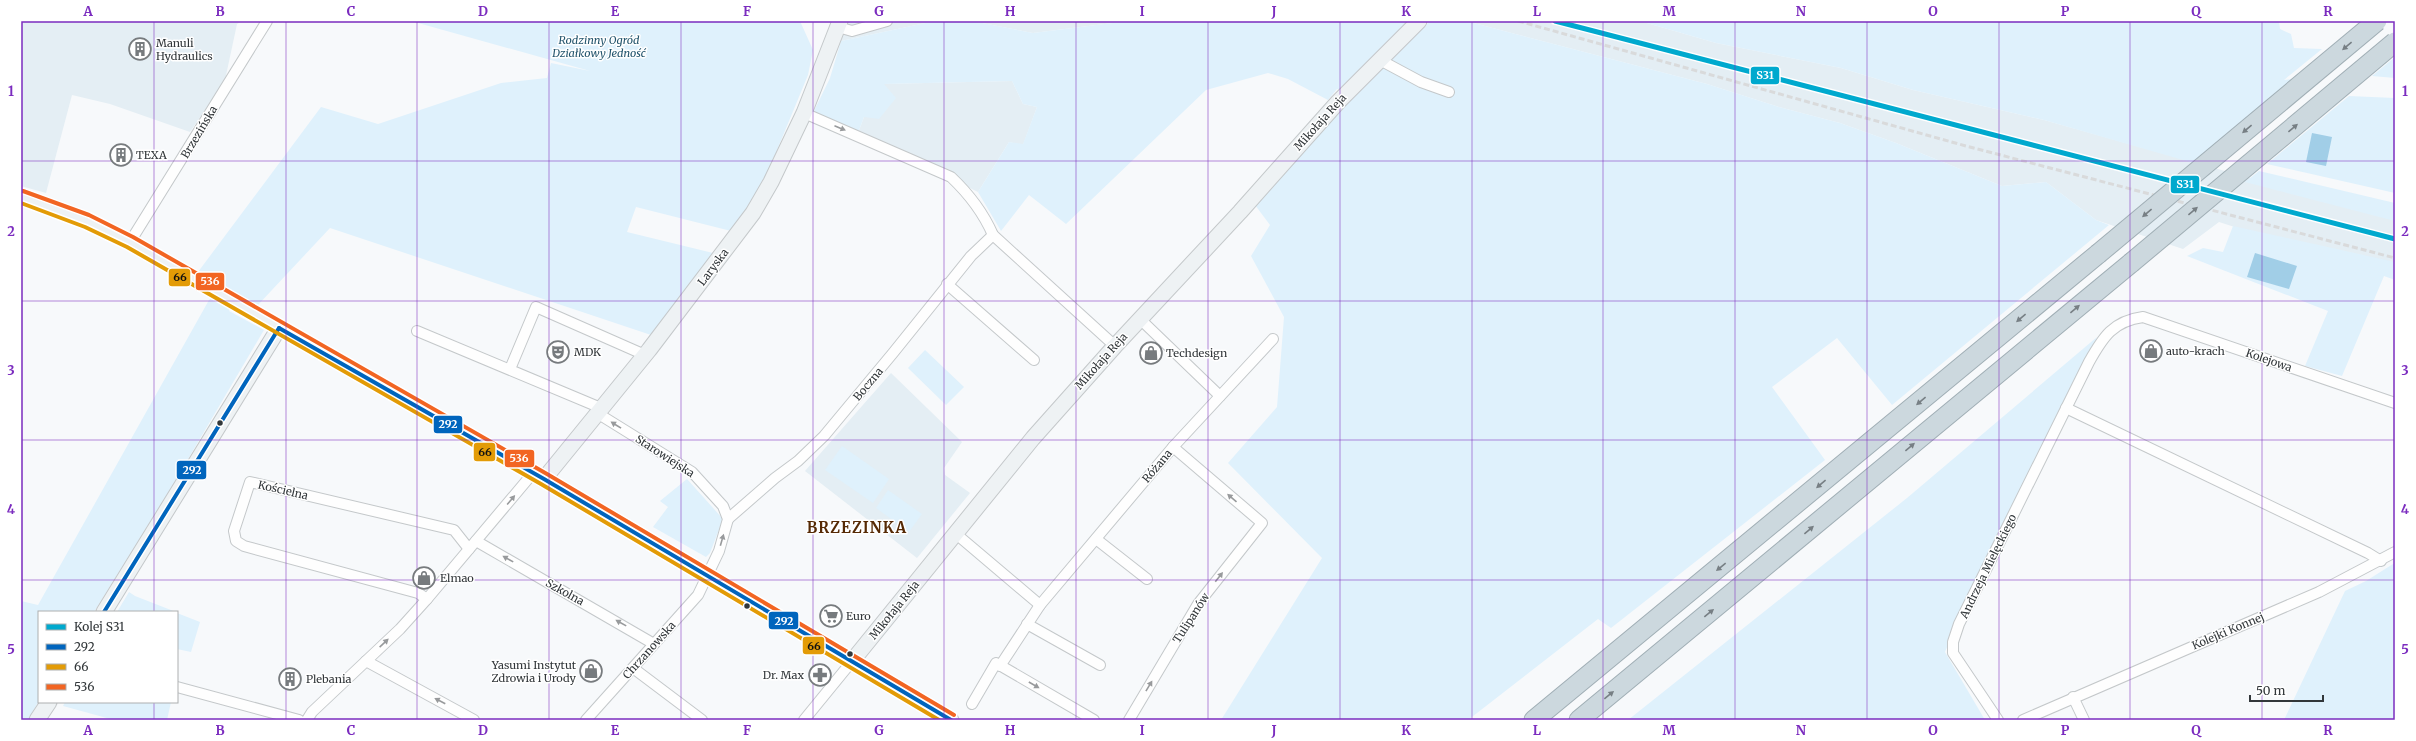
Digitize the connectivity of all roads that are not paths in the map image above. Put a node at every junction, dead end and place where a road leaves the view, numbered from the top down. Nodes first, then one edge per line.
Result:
1 (267, 21) edge
2 (887, 21) edge
3 (1419, 21) edge
4 (2377, 21) edge
5 (839, 24) edge
6 (2395, 42) edge
7 (1376, 64) junction
8 (1449, 92) dead end
9 (804, 113) junction
10 (21, 197) edge
11 (993, 235) junction
12 (130, 242) junction
13 (947, 284) junction
14 (2143, 317) joint
15 (1140, 319) junction
16 (279, 328) junction
17 (417, 331) dead end
18 (1273, 339) dead end
19 (1115, 346) junction
20 (645, 355) junction
21 (1034, 360) dead end
22 (510, 369) junction
23 (1220, 396) junction
24 (2395, 403) edge
25 (2066, 408) junction
26 (599, 410) junction
27 (1173, 447) junction
28 (538, 476) junction
29 (728, 519) junction
30 (955, 533) junction
31 (1096, 539) junction
32 (473, 545) junction
33 (2395, 552) edge
34 (2380, 561) junction
35 (708, 577) junction
36 (1147, 579) dead end
37 (427, 599) junction
38 (1040, 605) junction
39 (105, 611) edge
40 (1027, 624) junction
41 (654, 644) junction
42 (853, 660) junction
43 (366, 661) junction
44 (998, 665) junction
45 (1100, 666) dead end
46 (633, 668) junction
47 (178, 687) edge
48 (2073, 697) junction
49 (48, 703) edge
50 (972, 704) dead end
51 (37, 720) edge
52 (299, 720) edge
53 (307, 720) edge
54 (474, 720) edge
55 (586, 720) edge
56 (702, 720) edge
57 (804, 720) edge
58 (951, 720) edge
59 (1094, 720) edge
60 (1130, 720) edge
61 (1534, 720) edge
62 (1579, 720) edge
63 (1998, 720) edge
64 (2023, 720) edge
65 (2084, 720) edge

1 - 12 street, Brzezińska
2 - 5 street, Laryska
3 - 7 street, Mikołaja Reja
4 -> 61 highway, bridge
5 - 9 street, Laryska
62 -> 6 highway, bridge
7 - 8 street
7 - 15 street, Mikołaja Reja
9 -> 11 street
9 - 20 street, Laryska
10 - 12 street
11 - 13 street, Boczna
11 - 19 street
12 - 16 street
13 - 21 street
13 - 29 street, Boczna
14 - 24 street, Kolejowa
14 - 25 street, Andrzeja Mielęckiego
15 - 19 street, Mikołaja Reja
15 - 23 street
16 - 28 street
16 - 39 street
17 - 22 street
18 - 23 street, Różana
19 - 30 street, Mikołaja Reja
20 - 22 street
20 - 26 street, Laryska
22 - 26 street
23 - 27 street, Różana
25 - 34 street
25 - 63 street, Andrzeja Mielęckiego
26 - 28 street, Laryska
29 -> 26 street, Starowiejska
27 - 31 street, Różana
60 -> 27 street, Tulipanów
32 -> 28 street
28 - 35 street
35 -> 29 street
30 - 38 street
30 - 42 street, Mikołaja Reja
31 - 36 street
31 - 38 street, Różana
32 - 37 street
32 - 37 street, Kościelna
41 -> 32 street, Szkolna
33 - 34 street, Kolejki Konnej
34 - 48 street, Kolejki Konnej
35 - 41 street, Chrzanowska
35 - 42 street
43 -> 37 street
38 - 40 street, Różana
40 - 44 street, Różana
40 - 45 street
41 - 46 street, Chrzanowska
42 - 57 street, Mikołaja Reja
42 - 58 street
43 - 53 street
54 -> 43 street
44 - 50 street, Różana
44 -> 59 street
46 - 55 street, Chrzanowska
46 - 56 street
47 - 52 street
48 - 64 street, Kolejki Konnej
48 - 65 street
49 - 51 street

